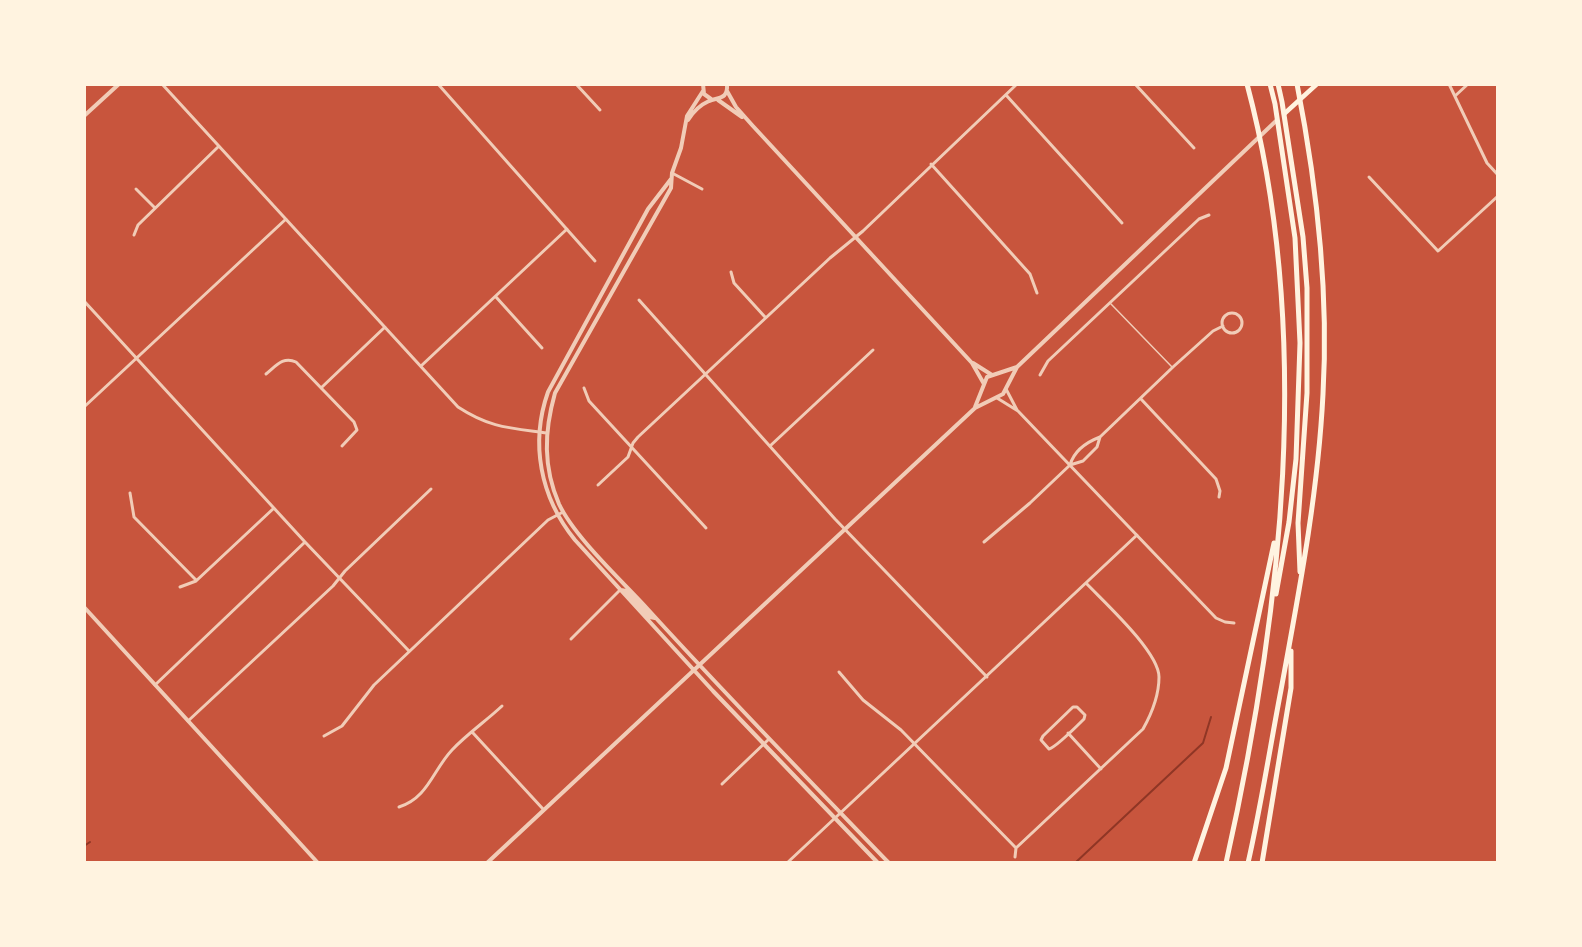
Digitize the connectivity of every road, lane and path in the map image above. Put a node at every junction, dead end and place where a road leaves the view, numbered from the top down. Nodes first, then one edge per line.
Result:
1 (119, 84) edge
2 (162, 84) edge
3 (438, 84) edge
4 (576, 84) edge
5 (703, 84) edge
6 (1017, 84) edge
7 (1135, 84) edge
8 (1247, 84) edge
9 (1270, 84) edge
10 (1278, 84) edge
11 (1297, 84) edge
12 (1317, 84) edge
13 (1449, 84) edge
14 (1468, 84) edge
15 (728, 86) edge
16 (703, 91) junction
17 (1006, 95) junction
18 (1455, 96) junction
19 (712, 100) junction
20 (718, 100) junction
21 (600, 110) dead end
22 (1284, 114) junction
23 (84, 116) edge
24 (1277, 120) junction
25 (685, 125) junction
26 (752, 125) junction
27 (219, 146) junction
28 (1194, 148) dead end
29 (931, 164) junction
30 (672, 173) junction
31 (1498, 175) edge
32 (1369, 177) dead end
33 (671, 179) junction
34 (136, 189) dead end
35 (702, 189) dead end
36 (1498, 196) edge
37 (155, 208) junction
38 (1209, 215) dead end
39 (286, 219) junction
40 (1122, 223) dead end
41 (567, 229) junction
42 (134, 235) dead end
43 (856, 237) junction
44 (595, 261) dead end
45 (731, 272) dead end
46 (1037, 293) dead end
47 (496, 297) junction
48 (639, 300) dead end
49 (84, 301) edge
50 (1110, 303) junction
51 (765, 318) junction
52 (1223, 326) junction
53 (385, 327) junction
54 (542, 348) dead end
55 (873, 350) dead end
56 (136, 359) junction
57 (972, 363) junction
58 (421, 366) junction
59 (1017, 367) junction
60 (1173, 367) junction
61 (266, 374) dead end
62 (706, 374) junction
63 (995, 375) junction
64 (1040, 375) dead end
65 (984, 384) junction
66 (321, 388) junction
67 (584, 388) dead end
68 (1006, 388) junction
69 (984, 389) junction
70 (995, 398) junction
71 (1141, 399) junction
72 (84, 407) edge
73 (975, 408) junction
74 (1018, 411) junction
75 (539, 432) junction
76 (547, 433) junction
77 (1100, 437) junction
78 (342, 446) dead end
79 (631, 446) junction
80 (770, 446) junction
81 (1070, 465) junction
82 (598, 485) dead end
83 (431, 489) dead end
84 (130, 493) dead end
85 (1219, 497) dead end
86 (274, 508) junction
87 (563, 512) junction
88 (557, 514) junction
89 (1278, 521) junction
90 (706, 528) dead end
91 (845, 529) junction
92 (1137, 536) junction
93 (305, 542) junction
94 (984, 542) dead end
95 (339, 579) junction
96 (196, 580) junction
97 (1086, 583) junction
98 (180, 586) dead end
99 (1300, 586) junction
100 (620, 590) junction
101 (84, 607) edge
102 (655, 618) junction
103 (1234, 622) dead end
104 (1270, 624) junction
105 (571, 639) dead end
106 (1291, 640) junction
107 (409, 651) junction
108 (700, 666) junction
109 (694, 671) junction
110 (839, 672) dead end
111 (987, 677) junction
112 (155, 685) junction
113 (502, 706) dead end
114 (188, 721) junction
115 (473, 733) junction
116 (1068, 733) junction
117 (324, 736) dead end
118 (769, 739) junction
119 (764, 744) junction
120 (915, 744) junction
121 (1101, 769) junction
122 (722, 784) dead end
123 (399, 807) dead end
124 (543, 809) junction
125 (840, 813) junction
126 (835, 818) junction
127 (1016, 848) junction
128 (1015, 856) dead end
129 (318, 863) edge
130 (487, 863) edge
131 (787, 863) edge
132 (878, 863) edge
133 (889, 863) edge
134 (1194, 863) edge
135 (1226, 863) edge
136 (1248, 863) edge
137 (1262, 863) edge

1 - 23 street
2 - 27 street
3 - 41 street
4 - 21 street
5 - 16 street
6 - 17 street
7 - 28 street
8 - 89 highway
9 - 24 highway
10 - 22 highway
11 - 99 highway
12 - 22 main road
13 - 18 street
14 - 18 street
15 - 20 street
15 - 26 street
16 - 19 street
16 - 25 street
17 - 29 street
17 - 40 street
18 - 31 street
19 - 20 street
19 - 25 street
20 - 26 street
22 - 24 main road
22 - 99 highway
24 - 59 street
24 - 104 highway
25 - 30 street
26 - 43 street
27 - 37 street
27 - 39 street
29 - 43 street
29 - 46 street
30 - 33 street
30 - 35 street
32 - 36 street
33 - 75 street
33 - 76 street
34 - 37 street
37 - 42 street
38 - 50 street
39 - 53 street
39 - 56 street
41 - 44 street
41 - 47 street
43 - 51 street
43 - 57 street
45 - 51 street
47 - 54 street
47 - 58 street
48 - 62 street
49 - 56 street
50 - 60 lane
50 - 64 street
51 - 62 street
52 - 52 street
52 - 60 street
53 - 58 street
53 - 66 street
55 - 80 street
56 - 72 street
56 - 86 street
57 - 63 street
57 - 65 street
58 - 75 street
59 - 63 street
59 - 68 street
60 - 71 street
61 - 66 street
62 - 79 street
62 - 80 street
63 - 65 street
63 - 68 street
65 - 69 street
66 - 78 street
67 - 79 street
68 - 70 street
68 - 74 street
69 - 70 street
69 - 73 street
70 - 73 street
70 - 74 street
71 - 77 street
71 - 85 street
73 - 91 street
74 - 81 street
75 - 76 street
75 - 88 street
76 - 87 street
77 - 81 street
77 - 81 street
79 - 82 street
79 - 90 street
80 - 91 street
81 - 92 street
81 - 94 street
83 - 95 street
84 - 96 street
86 - 93 street
86 - 96 street
87 - 88 street
87 - 102 street
88 - 100 street
88 - 107 street
89 - 104 highway
89 - 134 highway
91 - 108 street
91 - 111 street
92 - 97 street
92 - 103 street
93 - 95 street
93 - 112 street
95 - 107 street
95 - 114 street
96 - 98 street
97 - 111 street
97 - 121 street
99 - 106 highway
100 - 102 street
100 - 105 street
100 - 109 street
101 - 112 street
102 - 108 street
104 - 135 highway
106 - 136 highway
106 - 137 highway
107 - 117 street
108 - 109 street
108 - 118 street
109 - 119 street
109 - 124 street
110 - 120 street
111 - 120 street
112 - 114 street
113 - 115 street
114 - 129 street
115 - 123 street
115 - 124 street
116 - 116 street
116 - 121 street
118 - 119 street
118 - 125 street
119 - 122 street
119 - 126 street
120 - 125 street
120 - 127 street
121 - 127 street
124 - 130 street
125 - 126 street
125 - 133 street
126 - 131 street
126 - 132 street
127 - 128 street

